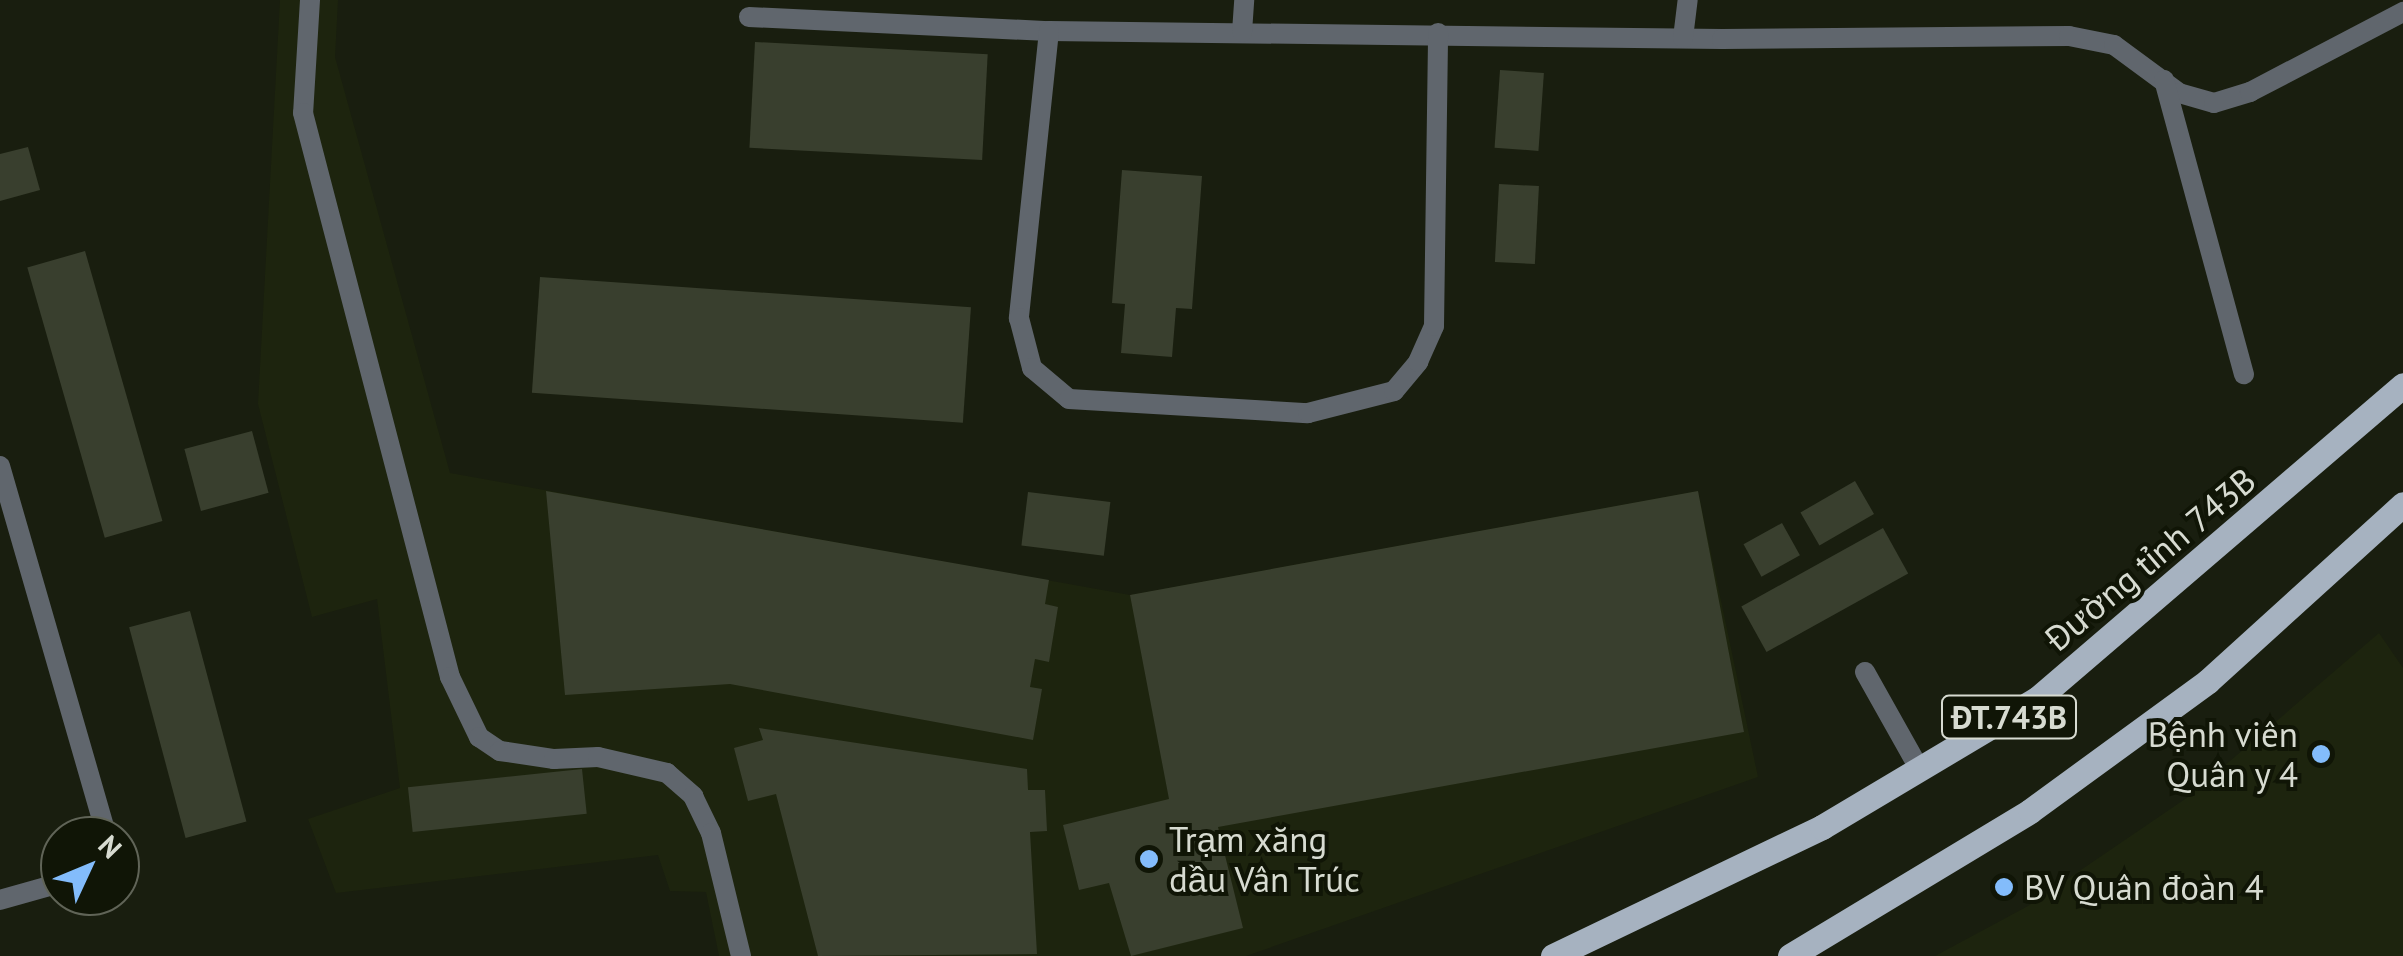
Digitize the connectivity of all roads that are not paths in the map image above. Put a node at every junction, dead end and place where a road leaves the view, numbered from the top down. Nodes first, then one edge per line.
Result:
1 (310, 0) edge
2 (1244, 0) edge
3 (1688, 0) edge
4 (2403, 12) edge
5 (750, 18) dead end
6 (1049, 32) junction
7 (1242, 32) junction
8 (1438, 34) junction
9 (1683, 38) junction
10 (2164, 80) junction
11 (2244, 374) dead end
12 (2403, 385) edge
13 (0, 466) edge
14 (2400, 516) edge
15 (1865, 672) dead end
16 (1920, 770) junction
17 (101, 816) edge
18 (40, 889) edge
19 (0, 900) edge
20 (741, 956) edge
21 (1553, 956) edge
22 (1790, 956) edge

1 - 20 lane
2 - 7 lane
3 - 9 lane
4 - 10 lane
5 - 6 lane
6 - 7 lane
6 - 8 lane
7 - 8 lane
8 - 9 lane
9 - 10 lane
10 - 11 lane
12 - 16 main road, Đường tỉnh 743B / ĐT.743B
13 - 17 lane
14 - 22 main road, ĐT.743B
15 - 16 lane
16 - 21 main road, Đường tỉnh 743B / ĐT.743B
18 - 19 lane

